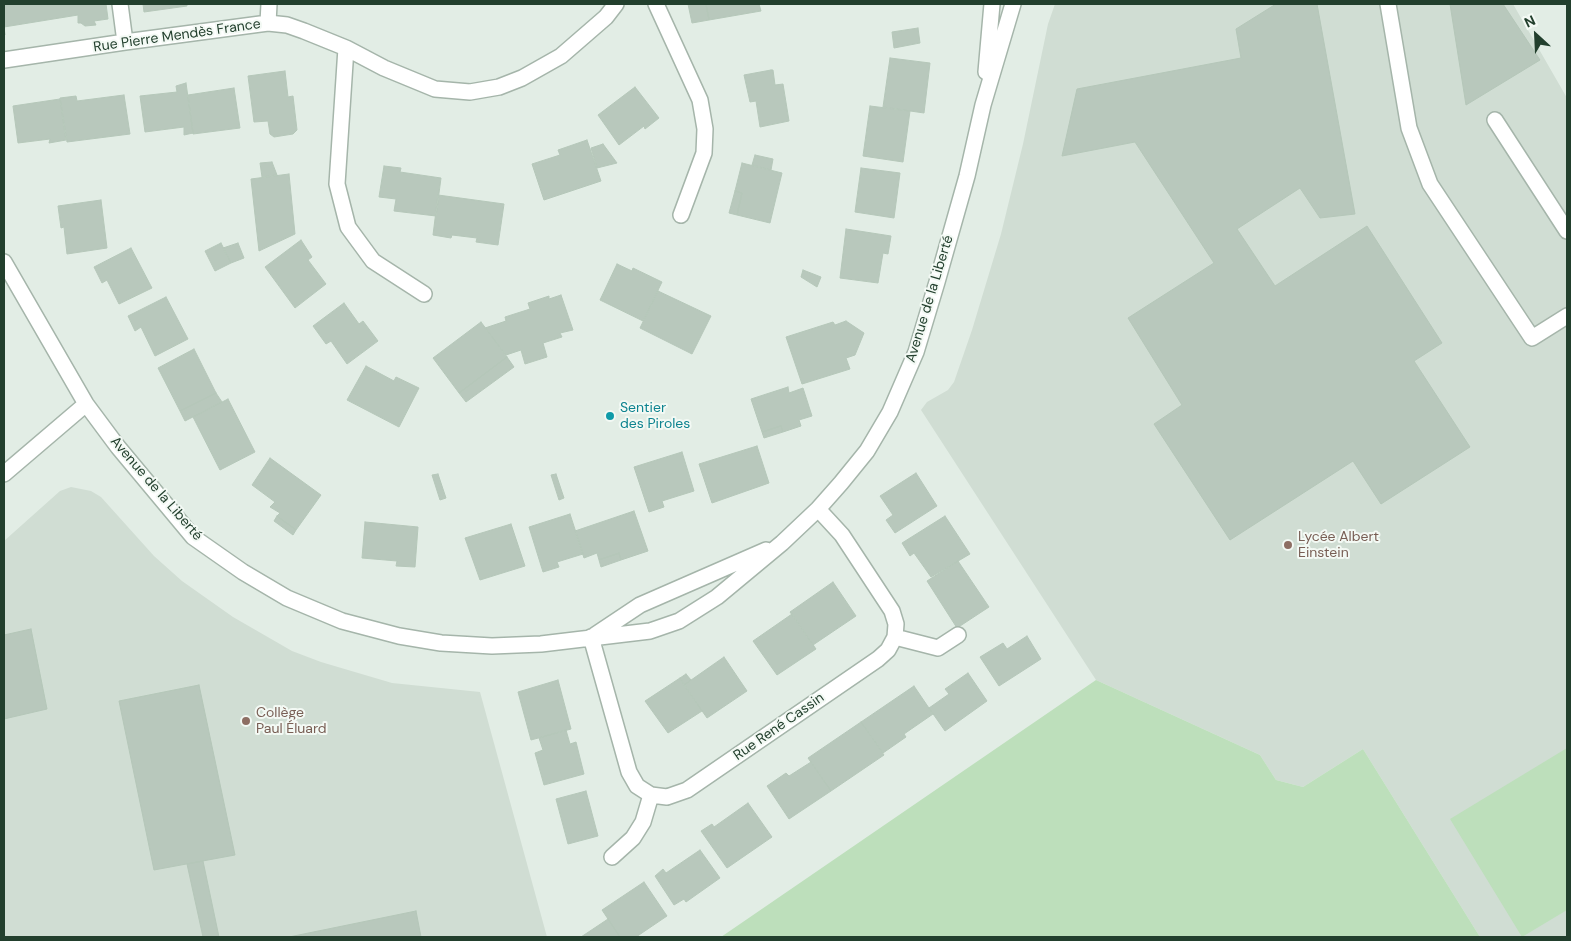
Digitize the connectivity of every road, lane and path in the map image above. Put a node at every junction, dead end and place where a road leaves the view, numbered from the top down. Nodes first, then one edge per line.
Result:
1 (120, 4) edge
2 (269, 4) edge
3 (616, 4) edge
4 (656, 4) edge
5 (992, 4) edge
6 (1013, 4) edge
7 (1388, 4) edge
8 (268, 24) junction
9 (125, 42) junction
10 (346, 48) junction
11 (4, 60) edge
12 (983, 105) junction
13 (1495, 120) dead end
14 (681, 215) dead end
15 (1567, 231) edge
16 (4, 262) edge
17 (424, 294) dead end
18 (1567, 316) edge
19 (86, 404) junction
20 (4, 474) edge
21 (818, 509) junction
22 (782, 544) junction
23 (958, 635) dead end
24 (592, 637) junction
25 (895, 637) junction
26 (651, 795) junction
27 (612, 857) dead end

1 - 9 street
2 - 8 street
3 - 10 street, Rue Pierre Mendès France
4 - 14 street
5 - 12 street, Avenue de la Liberté
6 - 12 street, Avenue de la Liberté
7 - 18 street
8 - 9 street, Rue Pierre Mendès France
8 - 10 street, Rue Pierre Mendès France
9 - 11 street, Rue Pierre Mendès France
10 - 17 street
12 - 21 street, Avenue de la Liberté
13 - 15 street
16 - 19 street, Avenue de la Liberté
19 - 20 street
19 - 24 street, Avenue de la Liberté
21 - 22 street, Avenue de la Liberté
21 - 25 street
22 - 24 street, Avenue de la Liberté
22 - 24 street, Avenue de la Liberté
23 - 25 street
24 - 26 street
25 - 26 street, Rue René Cassin
26 - 27 street

